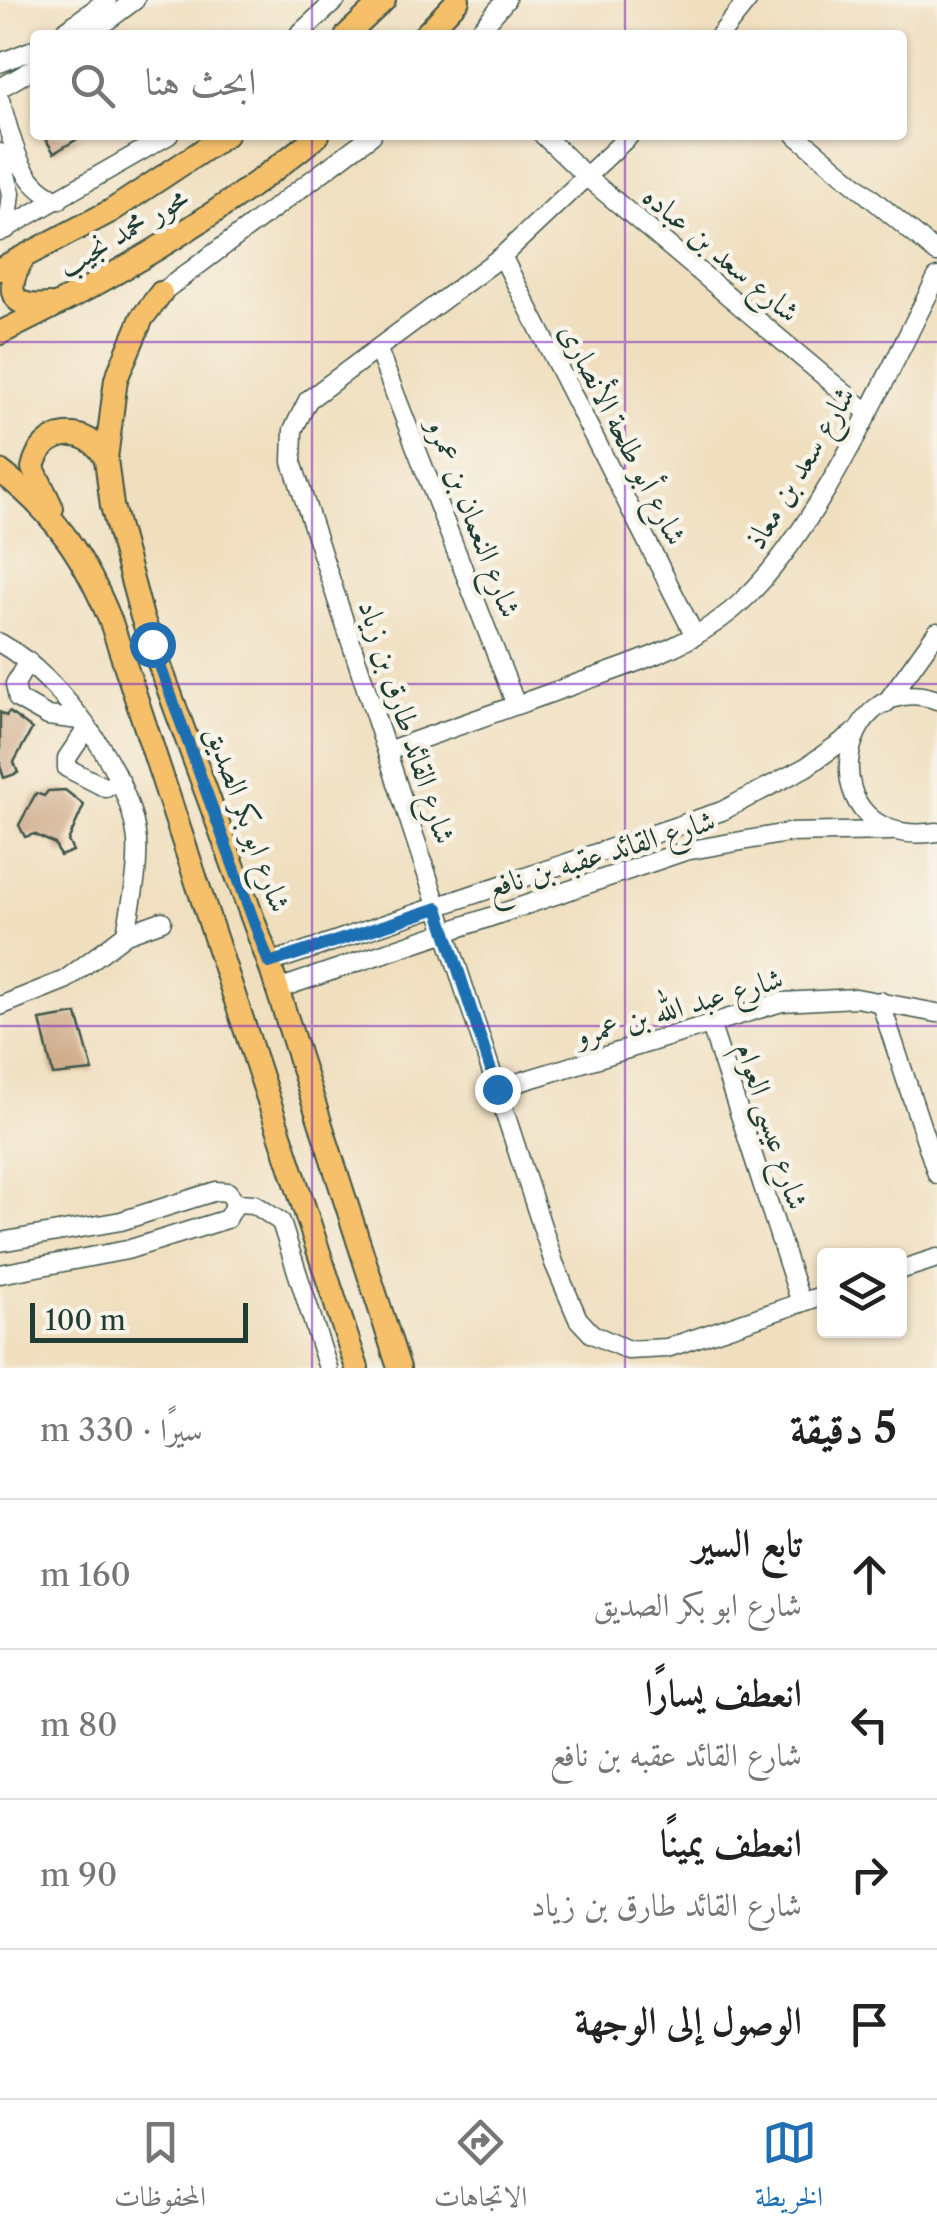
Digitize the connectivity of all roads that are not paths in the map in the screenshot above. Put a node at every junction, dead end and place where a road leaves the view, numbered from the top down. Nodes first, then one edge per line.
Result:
1 (135, 0) edge
2 (336, 0) edge
3 (384, 0) edge
4 (458, 0) edge
5 (506, 0) edge
6 (748, 0) edge
7 (101, 2) edge
8 (66, 30) edge
9 (95, 30) edge
10 (303, 30) edge
11 (351, 30) edge
12 (430, 30) edge
13 (485, 30) edge
14 (724, 30) edge
15 (30, 51) edge
16 (0, 63) edge
17 (30, 71) edge
18 (0, 88) edge
19 (0, 100) edge
20 (161, 140) edge
21 (218, 140) edge
22 (311, 140) edge
23 (365, 140) edge
24 (548, 140) edge
25 (625, 140) edge
26 (802, 140) edge
27 (0, 153) edge
28 (589, 179) junction
29 (59, 200) junction
30 (4, 231) edge
31 (937, 253) edge
32 (502, 256) junction
33 (23, 258) junction
34 (0, 269) edge
35 (937, 277) edge
36 (161, 293) joint
37 (59, 304) junction
38 (0, 333) edge
39 (378, 350) junction
40 (867, 412) junction
41 (106, 459) junction
42 (0, 472) edge
43 (60, 528) junction
44 (937, 632) edge
45 (695, 636) junction
46 (0, 643) edge
47 (28, 661) junction
48 (937, 700) edge
49 (886, 703) junction
50 (516, 706) junction
51 (82, 725) junction
52 (854, 734) junction
53 (387, 751) junction
54 (120, 780) junction
55 (891, 831) junction
56 (937, 832) edge
57 (914, 836) junction
58 (937, 840) edge
59 (438, 908) junction
60 (162, 921) dead end
61 (445, 932) junction
62 (126, 934) junction
63 (269, 963) junction
64 (278, 989) junction
65 (880, 1001) junction
66 (1, 1005) edge
67 (937, 1013) edge
68 (710, 1023) junction
69 (497, 1089) junction
70 (937, 1174) edge
71 (210, 1193) junction
72 (236, 1203) junction
73 (221, 1221) junction
74 (0, 1242) edge
75 (937, 1258) edge
76 (907, 1268) edge
77 (0, 1274) edge
78 (817, 1297) edge
79 (377, 1298) junction
80 (801, 1303) junction
81 (339, 1312) junction
82 (328, 1368) edge
83 (357, 1368) edge
84 (400, 1368) edge

1 - 9 street
2 - 10 street
3 - 11 main road
4 - 12 main road
5 - 13 street
6 - 14 street
7 - 8 street
15 - 16 street
17 - 18 street
19 - 29 street
20 - 29 street
21 - 33 main road, محور محمد نجيب
22 - 37 main road, محور محمد نجيب
23 - 36 street
24 - 28 street, شارع سعد بن عباده
25 - 28 street, شارع القائد طارق بن زياد
26 - 31 street
27 - 30 street
28 - 32 street, شارع القائد طارق بن زياد
28 - 40 street, شارع سعد بن عباده
29 - 30 street
32 - 39 street, شارع القائد طارق بن زياد
32 - 45 street, شارع أبو طلحة الأنصارى
33 - 34 main road, محور محمد نجيب
33 - 37 main road
35 - 40 street, شارع سعد بن معاذ
36 - 41 main road, شارع ابو بكر الصديق
37 - 38 main road, محور محمد نجيب
39 - 50 street, شارع النعمان بن عمرو
39 - 53 street, شارع القائد طارق بن زياد
40 - 45 street, شارع سعد بن معاذ
41 - 43 main road
41 - 63 main road, شارع ابو بكر الصديق
42 - 43 main road
43 - 81 main road
44 - 49 street
45 - 50 street, شارع سعد بن معاذ
46 - 47 street
47 - 51 street
47 - 51 street
48 - 49 street
49 - 52 street, شارع القائد عقبه بن نافع
50 - 53 street, شارع سعد بن معاذ
51 - 54 street
51 - 54 street
52 - 55 street
52 - 59 street, شارع القائد عقبه بن نافع
53 - 59 street, شارع القائد طارق بن زياد
54 - 62 street
55 - 57 street, شارع القائد عقبه بن نافع
55 - 61 street, شارع القائد عقبه بن نافع
56 - 57 street
57 - 58 street, شارع القائد عقبه بن نافع
59 - 61 street, شارع القائد طارق بن زياد
59 - 63 street, شارع القائد عقبه بن نافع
60 - 62 street
61 - 64 street, شارع القائد عقبه بن نافع
61 - 69 street, شارع القائد طارق بن زياد
62 - 66 street
63 - 64 main road, شارع ابو بكر الصديق
64 - 79 main road, شارع ابو بكر الصديق
65 - 67 street, شارع عبد الله بن عمرو
65 - 68 street, شارع عبد الله بن عمرو
65 - 70 street
68 - 69 street, شارع عبد الله بن عمرو
68 - 80 street, شارع عيسى العوام
69 - 80 street, شارع القائد طارق بن زياد
71 - 72 street
71 - 73 street
71 - 74 street
72 - 73 street
72 - 82 street
73 - 77 street
75 - 76 street
78 - 80 street, شارع القائد طارق بن زياد
79 - 81 main road
79 - 84 main road, شارع ابو بكر الصديق
81 - 83 main road

